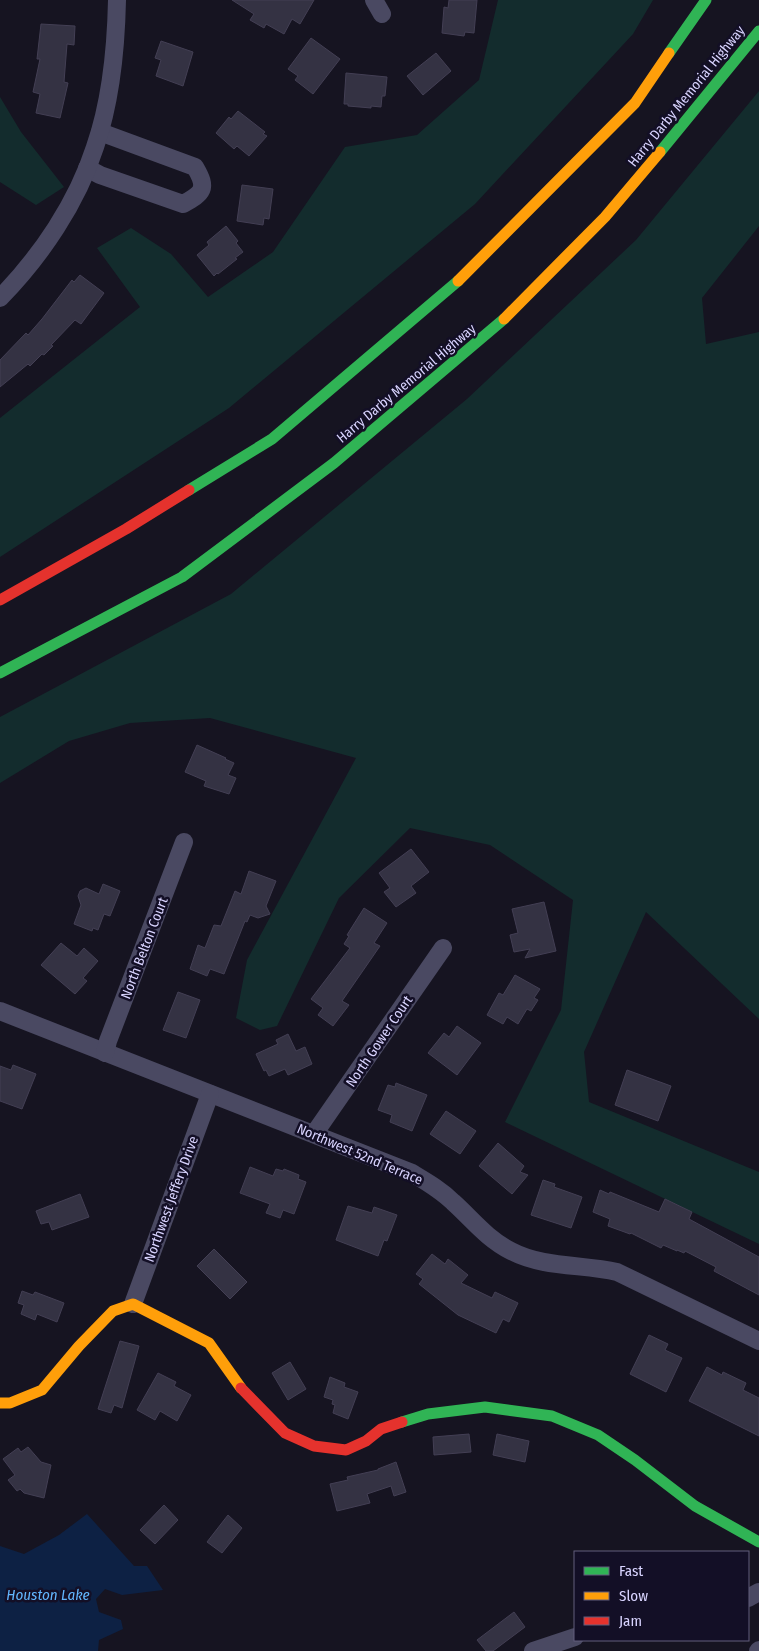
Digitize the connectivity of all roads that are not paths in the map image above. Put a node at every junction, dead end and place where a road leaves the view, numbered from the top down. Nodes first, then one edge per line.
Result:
1 (117, 0) edge
2 (706, 0) edge
3 (759, 30) edge
4 (100, 132) junction
5 (87, 168) junction
6 (0, 298) edge
7 (0, 600) edge
8 (0, 673) edge
9 (184, 842) dead end
10 (442, 948) dead end
11 (0, 1011) edge
12 (105, 1053) junction
13 (210, 1094) junction
14 (314, 1134) junction
15 (133, 1304) junction
16 (759, 1341) edge
17 (0, 1403) edge
18 (759, 1542) edge
19 (574, 1637) edge
20 (533, 1651) edge

1 - 4 street
2 - 7 main road
3 - 8 main road, Harry Darby Memorial Highway
4 - 5 street
4 - 5 street
5 - 6 street
9 - 12 street, North Belton Court
10 - 14 street, North Gower Court
11 - 12 street, Northwest 52nd Terrace
12 - 13 street, Northwest 52nd Terrace
13 - 14 street, Northwest 52nd Terrace
13 - 15 street, Northwest Jeffery Drive
14 - 16 street, Northwest 52nd Terrace
15 - 17 main road
15 - 18 main road
19 - 20 street

